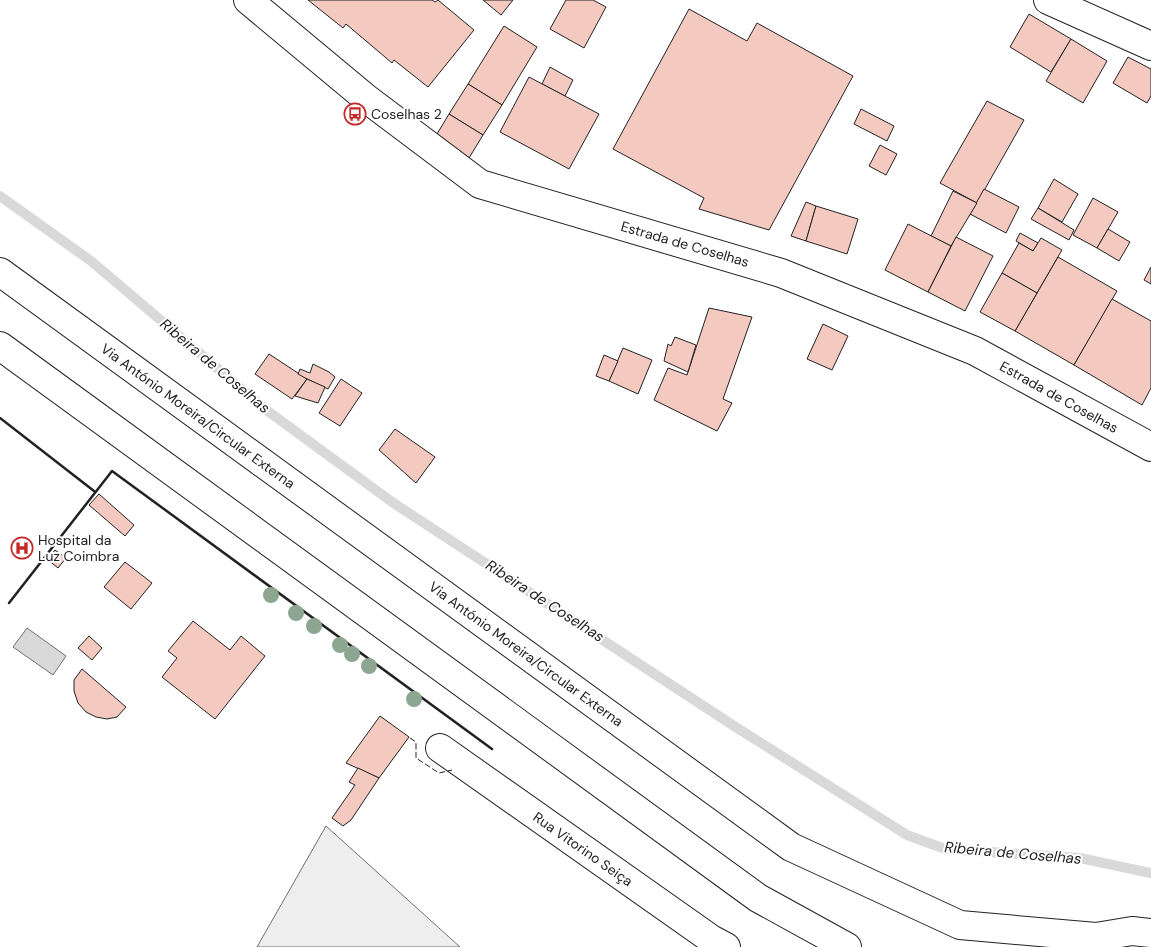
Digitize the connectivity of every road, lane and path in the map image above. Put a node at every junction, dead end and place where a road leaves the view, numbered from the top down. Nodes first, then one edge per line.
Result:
1 (248, 0) edge
2 (1048, 0) edge
3 (1151, 46) edge
4 (0, 272) edge
5 (0, 346) edge
6 (1151, 447) edge
7 (440, 748) dead end
8 (1151, 933) edge
9 (1086, 942) edge
10 (726, 947) edge
11 (847, 947) edge

1 - 6 main road, Estrada de Coselhas
2 - 3 main road
4 - 9 main road, Via António Moreira/Circular Externa
5 - 11 main road
7 - 10 main road, Rua Vitorino Seiça
8 - 9 main road, Via António Moreira/Circular Externa

